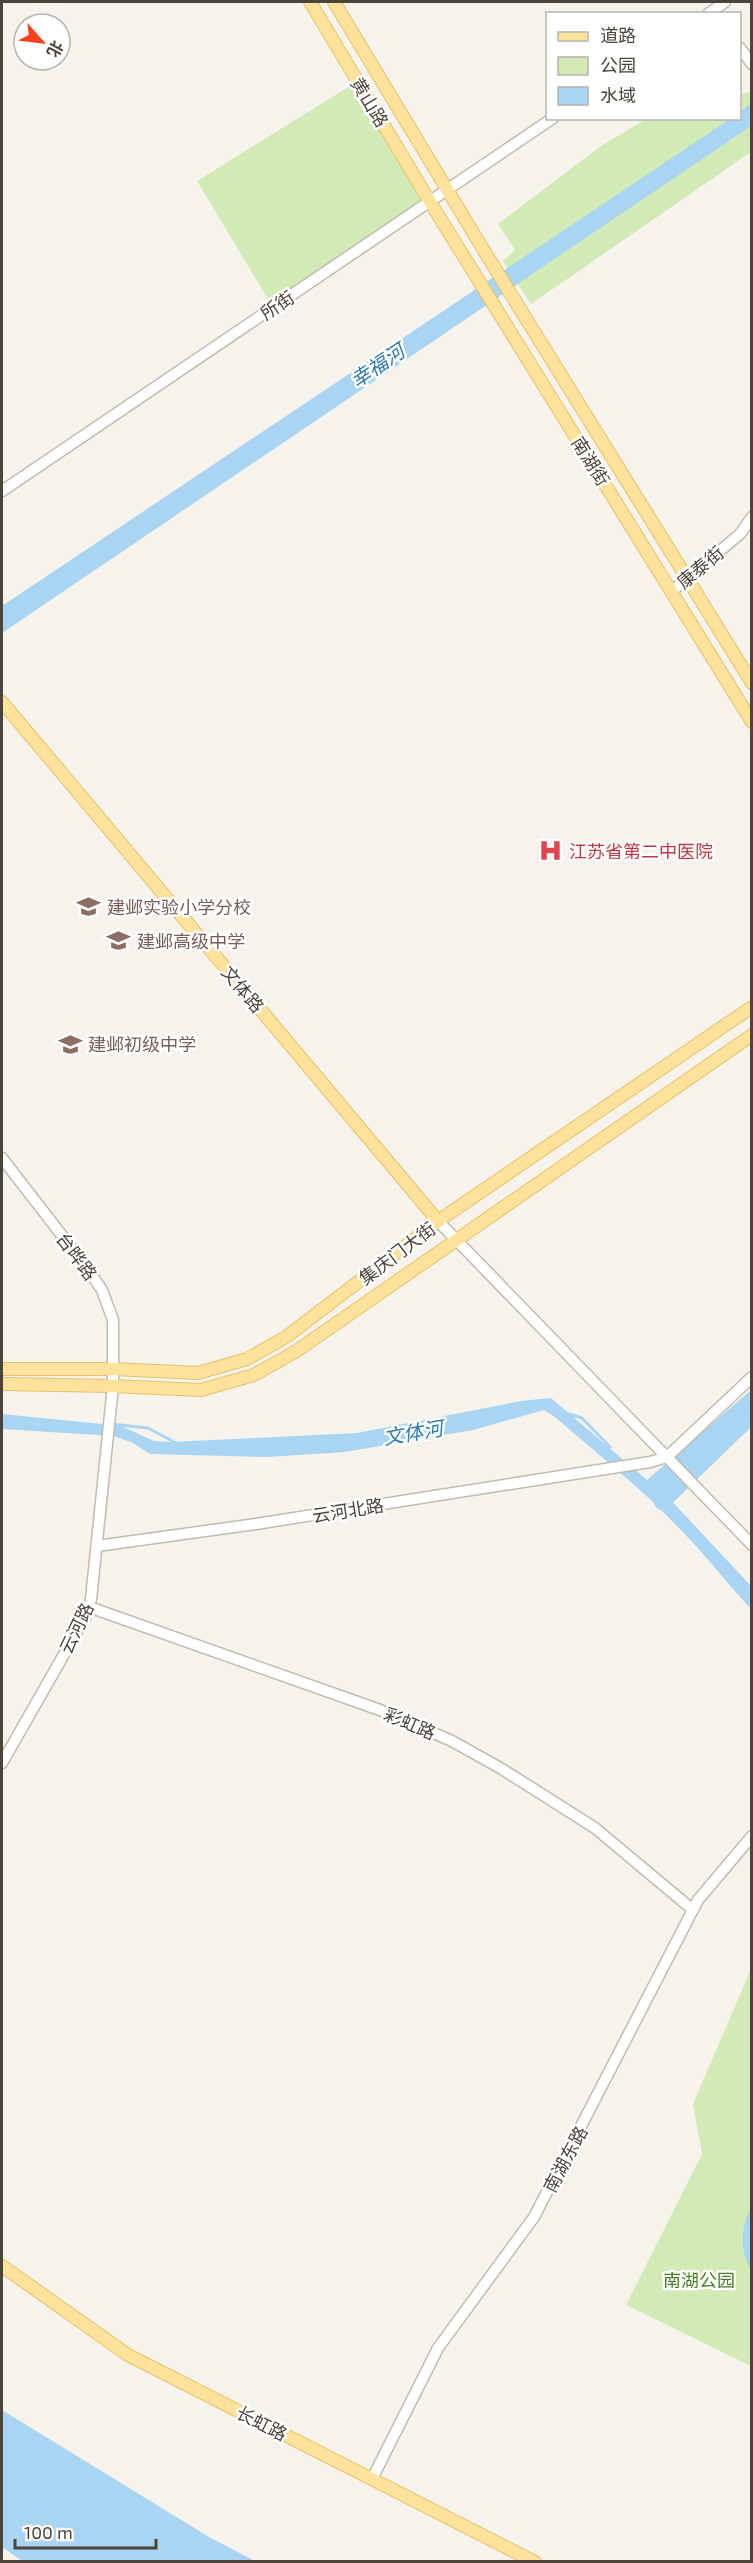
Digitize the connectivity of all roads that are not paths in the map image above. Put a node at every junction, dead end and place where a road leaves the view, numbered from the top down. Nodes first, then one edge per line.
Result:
1 (310, 2) edge
2 (334, 2) edge
3 (725, 2) edge
4 (711, 12) edge
5 (741, 49) edge
6 (752, 64) edge
7 (549, 120) edge
8 (446, 190) junction
9 (430, 202) junction
10 (2, 491) edge
11 (752, 517) edge
12 (688, 579) junction
13 (672, 591) junction
14 (752, 683) edge
15 (2, 702) edge
16 (752, 722) edge
17 (752, 1007) edge
18 (752, 1035) edge
19 (2, 1158) edge
20 (438, 1221) junction
21 (457, 1240) junction
22 (2, 1369) edge
23 (114, 1369) junction
24 (752, 1377) edge
25 (2, 1384) edge
26 (113, 1386) junction
27 (111, 1410) joint
28 (669, 1459) junction
29 (752, 1545) edge
30 (98, 1546) junction
31 (89, 1607) junction
32 (2, 1763) edge
33 (752, 1836) edge
34 (693, 1910) junction
35 (2, 2266) edge
36 (372, 2478) junction
37 (535, 2562) edge

1 - 9 main road, 黄山路
2 - 8 main road, 黄山路
3 - 4 street
5 - 6 street
7 - 8 street, 所街
8 - 9 street, 所街
8 - 12 main road, 南湖街, bridge
9 - 10 street, 所街
9 - 13 main road, 南湖街
11 - 12 street, 康泰街
12 - 13 street, 康泰街
12 - 14 main road, 南湖街
13 - 16 main road, 南湖街
15 - 20 main road, 文体路
17 - 20 main road, 集庆门大街
18 - 21 main road, 集庆门大街
19 - 23 street, 台晔路
20 - 21 street
20 - 23 main road, 集庆门大街
21 - 26 main road, 集庆门大街
21 - 28 street
22 - 23 main road, 集庆门大街
23 - 26 street, 台晔路
24 - 28 street
25 - 26 main road, 集庆门大街
26 - 27 street, 台晔路
27 - 30 street, 云河路
28 - 29 street
28 - 30 street, 云河北路
30 - 31 street, 云河路
31 - 32 street, 云河路
31 - 34 street, 彩虹路
33 - 34 street, 南湖东路
34 - 36 street, 南湖东路
35 - 36 main road, 长虹路
36 - 37 main road, 长虹路

